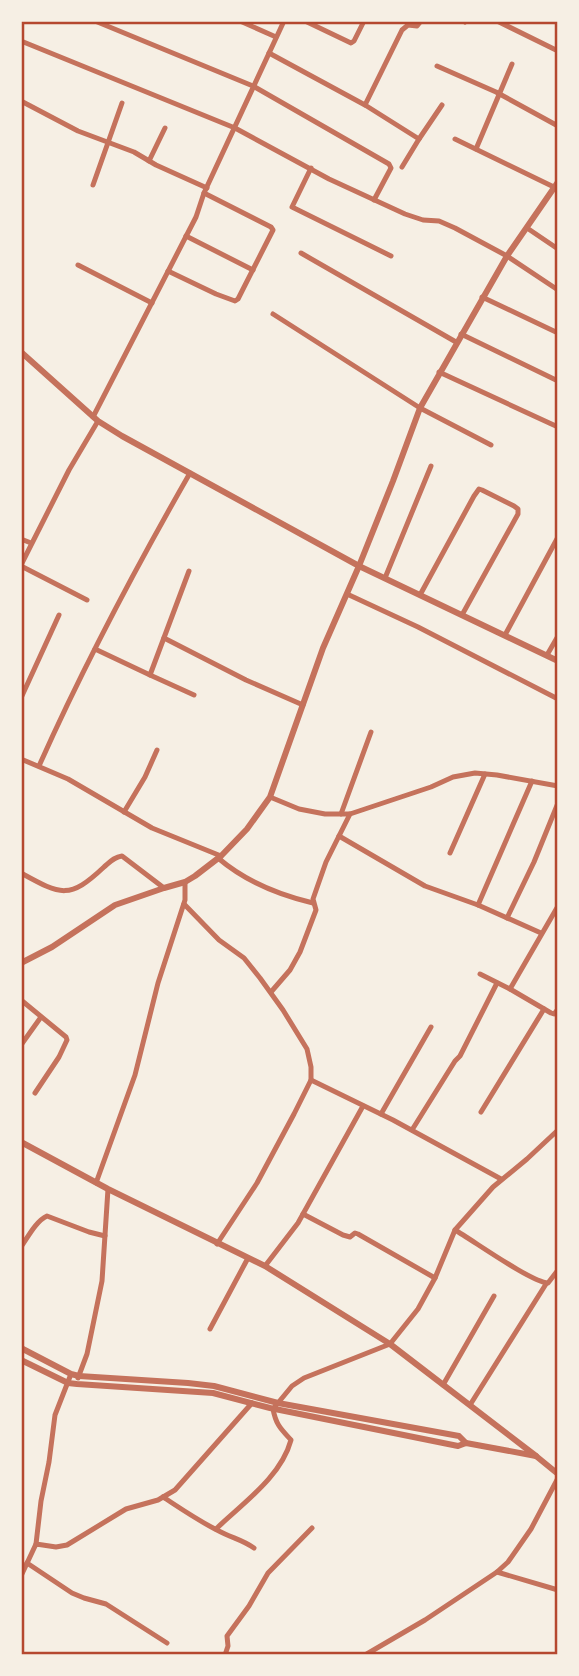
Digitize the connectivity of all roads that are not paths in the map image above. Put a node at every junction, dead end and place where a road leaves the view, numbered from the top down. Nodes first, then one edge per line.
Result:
1 (95, 21) edge
2 (240, 21) edge
3 (284, 21) edge
4 (305, 21) edge
5 (365, 21) edge
6 (421, 21) edge
7 (498, 21) edge
8 (276, 37) junction
9 (21, 41) edge
10 (558, 51) edge
11 (268, 53) junction
12 (512, 64) dead end
13 (437, 66) dead end
14 (253, 86) junction
15 (500, 94) junction
16 (21, 101) edge
17 (122, 103) dead end
18 (365, 105) junction
19 (442, 105) dead end
20 (558, 126) edge
21 (165, 128) dead end
22 (234, 128) junction
23 (419, 139) junction
24 (455, 139) dead end
25 (109, 142) junction
26 (476, 149) junction
27 (149, 161) junction
28 (402, 167) dead end
29 (311, 168) junction
30 (93, 185) dead end
31 (557, 186) edge
32 (206, 191) junction
33 (374, 200) junction
34 (527, 228) junction
35 (186, 236) junction
36 (558, 249) edge
37 (301, 253) dead end
38 (391, 256) dead end
39 (507, 256) junction
40 (78, 265) dead end
41 (253, 270) junction
42 (168, 271) junction
43 (558, 290) edge
44 (482, 298) junction
45 (152, 303) junction
46 (273, 314) dead end
47 (558, 333) edge
48 (461, 334) junction
49 (457, 342) junction
50 (21, 352) edge
51 (439, 372) junction
52 (558, 380) edge
53 (420, 408) junction
54 (96, 419) junction
55 (558, 428) edge
56 (491, 445) dead end
57 (431, 466) dead end
58 (190, 473) junction
59 (558, 537) edge
60 (21, 539) edge
61 (31, 543) junction
62 (21, 565) edge
63 (359, 566) junction
64 (189, 571) dead end
65 (385, 578) junction
66 (347, 594) junction
67 (420, 595) junction
68 (88, 600) dead end
69 (59, 615) dead end
70 (462, 615) junction
71 (505, 635) junction
72 (558, 636) edge
73 (164, 638) junction
74 (94, 649) junction
75 (547, 655) junction
76 (558, 661) edge
77 (150, 675) junction
78 (194, 695) dead end
79 (21, 698) edge
80 (558, 699) edge
81 (303, 705) junction
82 (371, 732) dead end
83 (157, 750) dead end
84 (21, 759) edge
85 (39, 766) junction
86 (485, 774) junction
87 (532, 781) junction
88 (558, 786) edge
89 (271, 797) junction
90 (558, 803) edge
91 (124, 812) junction
92 (341, 814) junction
93 (350, 814) junction
94 (339, 836) junction
95 (450, 853) dead end
96 (219, 857) junction
97 (21, 873) edge
98 (186, 882) junction
99 (164, 888) junction
100 (313, 903) junction
101 (184, 904) junction
102 (478, 905) junction
103 (557, 910) edge
104 (507, 918) junction
105 (541, 933) junction
106 (21, 963) edge
107 (480, 974) dead end
108 (497, 983) junction
109 (509, 989) junction
110 (271, 992) junction
111 (21, 1000) edge
112 (544, 1009) junction
113 (558, 1009) edge
114 (41, 1017) junction
115 (431, 1027) dead end
116 (21, 1045) edge
117 (312, 1080) junction
118 (35, 1093) dead end
119 (363, 1106) junction
120 (481, 1112) dead end
121 (381, 1114) junction
122 (412, 1130) junction
123 (556, 1135) edge
124 (21, 1142) edge
125 (501, 1179) junction
126 (96, 1183) junction
127 (108, 1189) junction
128 (303, 1214) junction
129 (455, 1230) junction
130 (105, 1236) junction
131 (218, 1244) junction
132 (21, 1247) edge
133 (248, 1258) junction
134 (265, 1266) junction
135 (558, 1270) edge
136 (435, 1278) junction
137 (546, 1284) junction
138 (494, 1296) dead end
139 (209, 1329) dead end
140 (390, 1345) junction
141 (21, 1348) edge
142 (21, 1360) edge
143 (75, 1375) junction
144 (68, 1382) junction
145 (77, 1384) junction
146 (443, 1385) junction
147 (252, 1404) junction
148 (470, 1405) junction
149 (276, 1406) junction
150 (536, 1456) junction
151 (558, 1476) edge
152 (163, 1497) junction
153 (312, 1528) dead end
154 (216, 1529) junction
155 (36, 1544) junction
156 (254, 1548) dead end
157 (27, 1563) junction
158 (498, 1572) junction
159 (21, 1576) edge
160 (558, 1590) edge
161 (167, 1643) dead end
162 (225, 1655) edge
163 (365, 1655) edge

1 - 14 street
2 - 8 street
3 - 8 street
4 - 5 street
6 - 18 street
7 - 10 street
8 - 11 street
9 - 22 street
11 - 14 street
11 - 18 street
12 - 15 street
13 - 15 street
14 - 22 street
14 - 33 street
15 - 20 street
15 - 26 street
16 - 25 street
17 - 25 street
18 - 23 street
19 - 23 street
21 - 27 street
22 - 29 street
22 - 32 street
23 - 28 street
24 - 26 street
25 - 27 street
25 - 30 street
26 - 31 street
27 - 32 street
29 - 33 street
29 - 38 street
31 - 34 street
32 - 35 street
32 - 41 street
33 - 39 street
34 - 36 street
34 - 39 street
35 - 41 street
35 - 42 street
37 - 49 street
39 - 43 street
39 - 44 street
40 - 45 street
41 - 42 street
42 - 45 street
44 - 47 street
44 - 48 street
45 - 54 street
46 - 53 street
48 - 49 street
48 - 52 street
49 - 51 street
50 - 54 street
51 - 53 street
51 - 55 street
53 - 56 street
53 - 63 street
54 - 58 street
54 - 61 street
57 - 65 street
58 - 63 street
58 - 74 street
59 - 71 street
60 - 61 street
61 - 62 street
62 - 68 street
63 - 65 street
63 - 66 street
64 - 73 street
65 - 67 street
66 - 80 street
66 - 81 street
67 - 70 street
67 - 70 street
69 - 79 street
70 - 71 street
71 - 75 street
72 - 75 street
73 - 77 street
73 - 81 street
74 - 77 street
74 - 85 street
75 - 76 street
77 - 78 street
81 - 89 street
82 - 92 street
83 - 91 street
84 - 85 street
85 - 91 street
86 - 87 street
86 - 93 street
86 - 95 street
87 - 88 street
87 - 102 street
89 - 92 street
89 - 96 street
90 - 104 street
91 - 96 street
92 - 93 street
93 - 94 street
94 - 100 street
94 - 102 street
96 - 98 street
96 - 100 street
97 - 99 street
98 - 99 street
98 - 101 street
99 - 106 street
100 - 110 street
101 - 110 street
101 - 126 street
102 - 104 street
103 - 105 street
104 - 105 street
105 - 109 street
107 - 108 street
108 - 109 street
108 - 122 street
109 - 112 street
110 - 117 street
111 - 114 street
112 - 113 street
112 - 120 street
114 - 116 street
114 - 118 street
115 - 121 street
117 - 119 street
117 - 131 street
119 - 121 street
119 - 128 street
121 - 122 street
122 - 125 street
123 - 125 street
124 - 126 street
125 - 129 street
126 - 127 street
127 - 130 street
127 - 131 street
128 - 134 street
128 - 136 street
129 - 136 street
129 - 137 street
130 - 132 street
130 - 143 street
131 - 133 street
133 - 134 street
133 - 139 street
134 - 140 street
135 - 137 street
136 - 140 street
137 - 148 street
138 - 146 street
140 - 146 street
140 - 149 street
141 - 143 street
142 - 144 street
143 - 144 street
143 - 145 street
143 - 149 street
144 - 145 street
144 - 155 street
145 - 147 street
146 - 148 street
147 - 149 street
147 - 152 street
148 - 150 street
149 - 150 street
149 - 154 street
150 - 151 street
151 - 158 street
152 - 154 street
152 - 155 street
153 - 162 street
154 - 156 street
155 - 157 street
157 - 159 street
157 - 161 street
158 - 160 street
158 - 163 street

